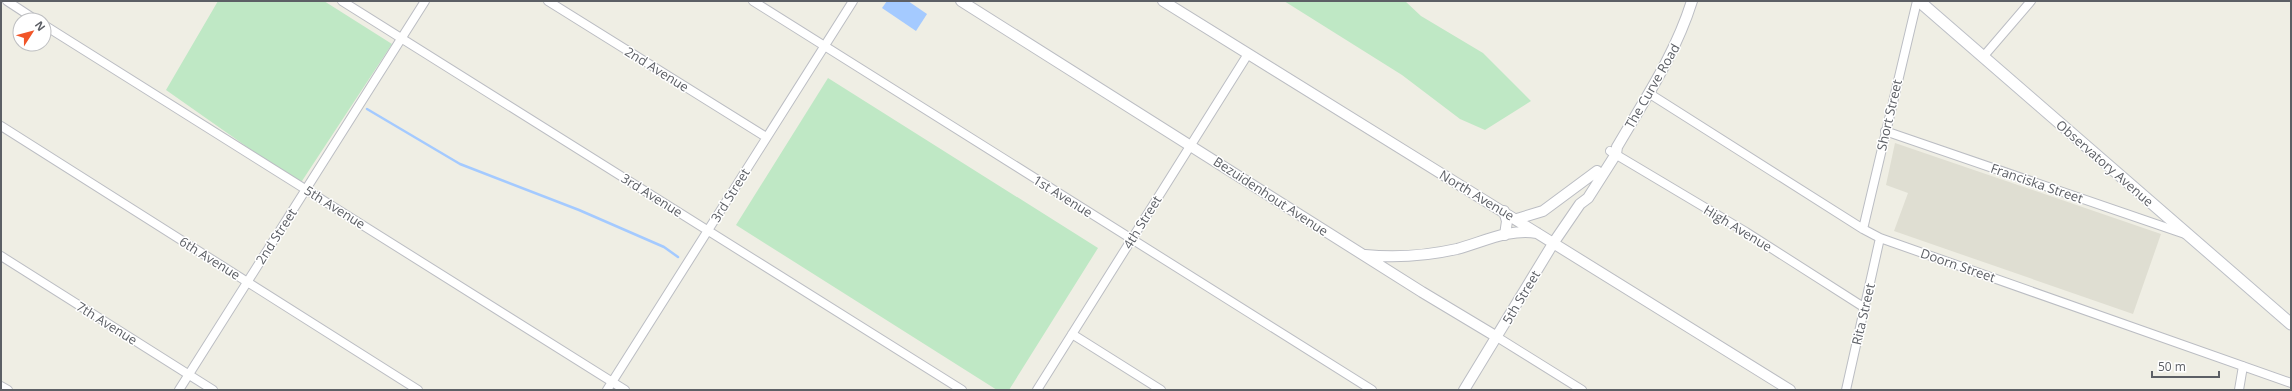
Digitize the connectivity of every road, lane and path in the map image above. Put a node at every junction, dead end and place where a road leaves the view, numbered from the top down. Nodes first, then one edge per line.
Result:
1 (7, 1) edge
2 (342, 1) edge
3 (425, 1) edge
4 (548, 1) edge
5 (753, 1) edge
6 (853, 1) edge
7 (961, 1) edge
8 (1163, 1) edge
9 (1692, 1) edge
10 (1918, 1) edge
11 (2031, 1) edge
12 (24, 12) edge
13 (52, 30) edge
14 (401, 38) junction
15 (824, 46) junction
16 (1248, 54) junction
17 (1983, 57) junction
18 (1650, 94) junction
19 (1, 126) edge
20 (1885, 131) junction
21 (766, 137) junction
22 (1191, 145) junction
23 (1614, 151) junction
24 (1597, 171) junction
25 (306, 189) junction
26 (1580, 204) junction
27 (1504, 211) junction
28 (1517, 219) junction
29 (1863, 229) junction
30 (708, 230) junction
31 (1541, 234) junction
32 (1505, 235) junction
33 (2189, 236) junction
34 (1880, 238) junction
35 (1132, 239) junction
36 (1554, 242) junction
37 (1362, 254) junction
38 (1, 256) edge
39 (247, 281) junction
40 (1865, 308) junction
41 (2291, 324) edge
42 (1072, 334) junction
43 (1497, 337) junction
44 (2243, 366) junction
45 (189, 375) junction
46 (612, 382) junction
47 (2291, 383) edge
48 (1, 386) edge
49 (8, 390) edge
50 (179, 390) edge
51 (213, 390) edge
52 (418, 390) edge
53 (607, 390) edge
54 (625, 390) edge
55 (962, 390) edge
56 (1037, 390) edge
57 (1161, 390) edge
58 (1372, 390) edge
59 (1464, 390) edge
60 (1582, 390) edge
61 (1790, 390) edge
62 (1846, 390) edge
63 (2239, 390) edge

1 - 12 street
2 - 14 street, 3rd Avenue
3 - 14 street, 2nd Street
4 - 21 street, 2nd Avenue
5 - 15 street, 1st Avenue
6 - 15 street, 3rd Street
7 - 22 street, Bezuidenhout Avenue
8 - 16 street, North Avenue
9 - 18 street, The Curve Road
10 - 17 main road, Observatory Avenue
10 - 20 street, Short Street
11 - 17 street
13 - 25 street, 5th Avenue
14 - 25 street, 2nd Street
14 - 30 street, 3rd Avenue
15 - 21 street, 3rd Street
15 - 35 street, 1st Avenue
16 - 22 street, 4th Street
16 - 27 street, North Avenue
17 - 33 main road, Observatory Avenue
18 - 23 street, The Curve Road
18 - 29 street, Doorn Street
19 - 39 street, 6th Avenue
20 - 29 street, Short Street
20 - 33 street, Franciska Street
21 - 30 street, 3rd Street
22 - 35 street, 4th Street
22 - 37 street, Bezuidenhout Avenue
23 - 24 street, 5th Street
23 - 26 street, 5th Street
23 - 40 street, High Avenue
24 - 26 street, 5th Street
24 - 28 street
25 - 39 street, 2nd Street
25 - 46 street, 5th Avenue
26 - 36 street, 5th Street
27 - 28 street, North Avenue
27 - 32 street
28 - 31 street, North Avenue
29 - 34 street, Doorn Street
30 - 46 street, 3rd Street
30 - 55 street, 3rd Avenue
31 - 32 street
31 - 36 street, North Avenue
32 - 37 street
33 - 41 main road, Observatory Avenue
34 - 40 street, Rita Street
34 - 44 street, Doorn Street
35 - 42 street, 4th Street
35 - 58 street, 1st Avenue
36 - 43 street, 5th Street
36 - 61 street, North Avenue
37 - 43 street, Bezuidenhout Avenue
38 - 45 street, 7th Avenue
39 - 45 street, 2nd Street
39 - 52 street, 6th Avenue
40 - 62 street, Rita Street
42 - 56 street, 4th Street
42 - 57 street
43 - 59 street, 5th Street
43 - 60 street, Bezuidenhout Avenue
44 - 47 street, Doorn Street
44 - 63 street
45 - 50 street, 2nd Street
45 - 51 street, 7th Avenue
46 - 53 street, 3rd Street
46 - 54 street, 5th Avenue
48 - 49 street

